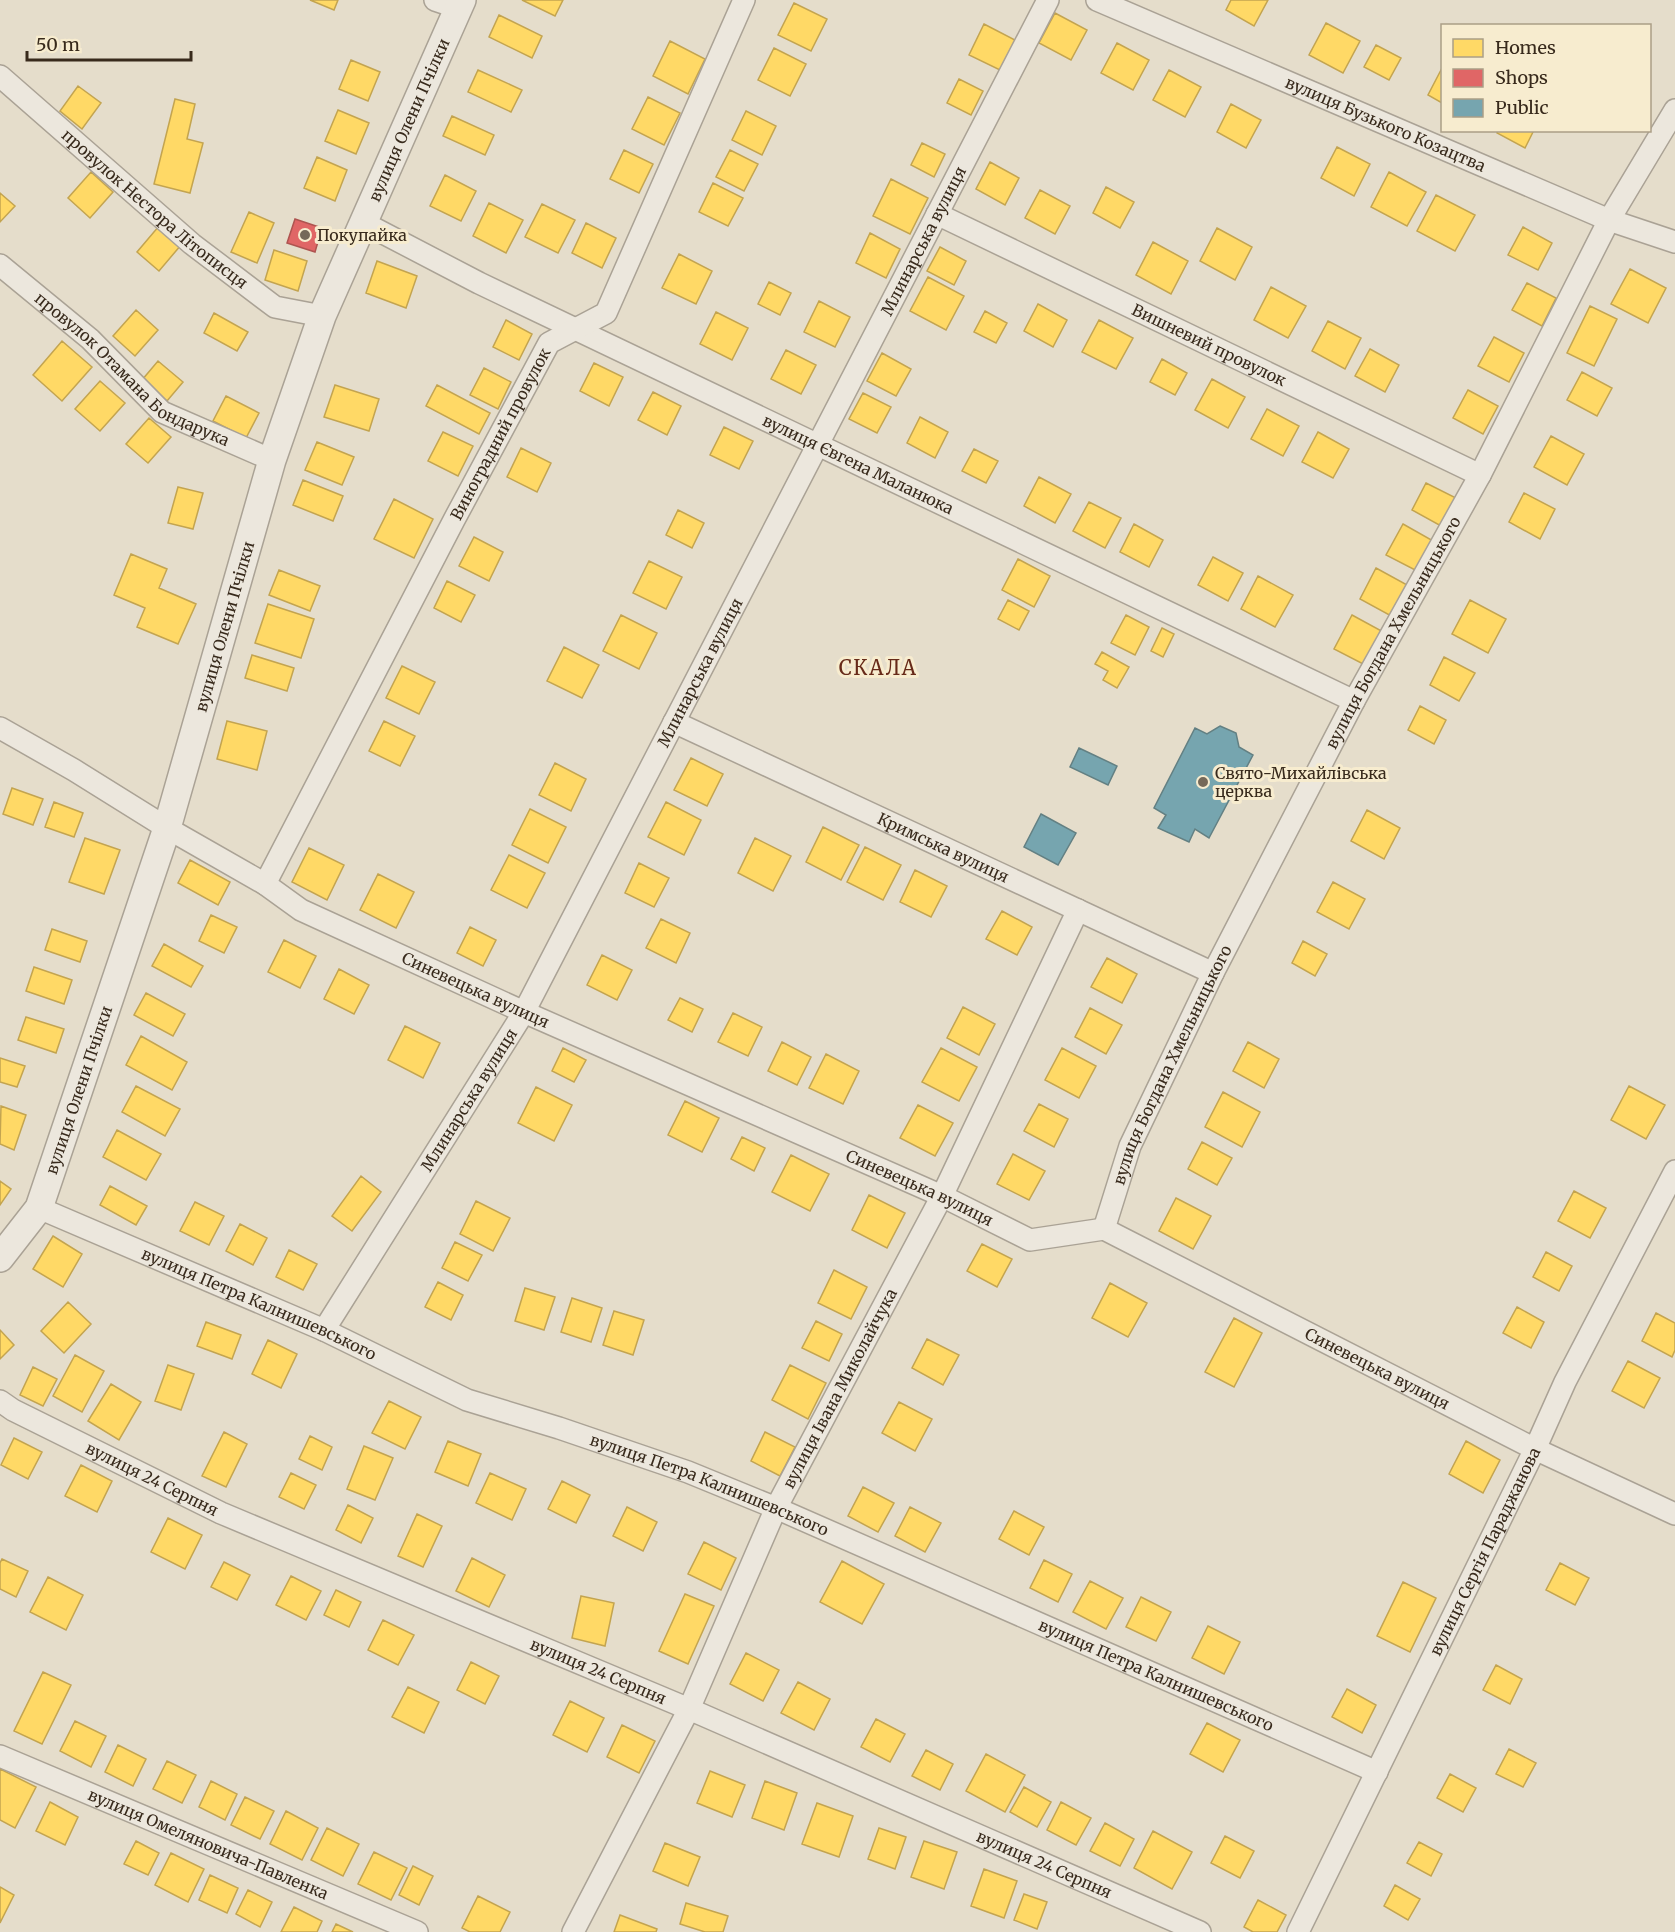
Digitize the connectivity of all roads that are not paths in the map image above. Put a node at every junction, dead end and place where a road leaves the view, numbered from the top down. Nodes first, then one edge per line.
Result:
1 (744, 0) edge
2 (1048, 0) edge
3 (1097, 0) edge
4 (452, 3) edge
5 (0, 76) edge
6 (1675, 110) edge
7 (937, 214) junction
8 (1609, 220) junction
9 (364, 223) junction
10 (1675, 242) edge
11 (0, 265) edge
12 (322, 316) junction
13 (576, 328) junction
14 (818, 445) junction
15 (272, 460) junction
16 (1480, 475) junction
17 (1354, 701) junction
18 (674, 722) junction
19 (0, 728) edge
20 (167, 828) junction
21 (265, 884) junction
22 (1077, 910) junction
23 (1213, 973) junction
24 (524, 1012) junction
25 (1675, 1171) edge
26 (942, 1196) junction
27 (39, 1208) junction
28 (1104, 1229) junction
29 (0, 1258) edge
30 (324, 1330) junction
31 (0, 1401) edge
32 (1535, 1449) junction
33 (776, 1508) junction
34 (1675, 1514) edge
35 (689, 1709) junction
36 (0, 1756) edge
37 (1377, 1772) junction
38 (417, 1932) edge
39 (573, 1932) edge
40 (1200, 1932) edge
41 (1298, 1932) edge

1 - 13 street, Виноградний провулок
2 - 7 street, Млинарська вулиця
3 - 8 street, вулиця Бузького Козацтва
4 - 9 street, вулиця Олени Пчілки
5 - 12 street, провулок Нестора Літописця
6 - 8 street, вулиця Богдана Хмельницького
7 - 14 street, Млинарська вулиця
7 - 16 street, Вишневий провулок
8 - 10 street, вулиця Бузького Козацтва
8 - 16 street, вулиця Богдана Хмельницького
9 - 12 street, вулиця Олени Пчілки
9 - 13 street, вулиця Євгена Маланюка
11 - 15 street, провулок Отамана Бондарука
12 - 15 street, вулиця Олени Пчілки
13 - 14 street, вулиця Євгена Маланюка
13 - 21 street, Виноградний провулок
14 - 17 street, вулиця Євгена Маланюка
14 - 18 street, Млинарська вулиця
15 - 20 street, вулиця Олени Пчілки
16 - 17 street, вулиця Богдана Хмельницького
17 - 23 street, вулиця Богдана Хмельницького
18 - 22 street, Кримська вулиця
18 - 24 street, Млинарська вулиця
19 - 20 street, Синевецька вулиця
20 - 21 street, Синевецька вулиця
20 - 27 street, вулиця Олени Пчілки
21 - 24 street, Синевецька вулиця
22 - 23 street, Кримська вулиця
22 - 26 street, вулиця Івана Миколайчука
23 - 28 street, вулиця Богдана Хмельницького
24 - 26 street, Синевецька вулиця
24 - 30 street, Млинарська вулиця
25 - 32 street, вулиця Сергія Параджанова
26 - 28 street, Синевецька вулиця
26 - 33 street, вулиця Івана Миколайчука
27 - 29 street, вулиця Олени Пчілки
27 - 30 street, вулиця Петра Калнишевського
28 - 32 street, Синевецька вулиця
30 - 33 street, вулиця Петра Калнишевського
31 - 35 street, вулиця 24 Серпня
32 - 34 street, Синевецька вулиця
32 - 37 street, вулиця Сергія Параджанова
33 - 35 street, вулиця Івана Миколайчука
33 - 37 street, вулиця Петра Калнишевського
35 - 39 street, вулиця Івана Миколайчука
35 - 40 street, вулиця 24 Серпня
36 - 38 street, вулиця Омеляновича-Павленка
37 - 41 street, вулиця Сергія Параджанова

